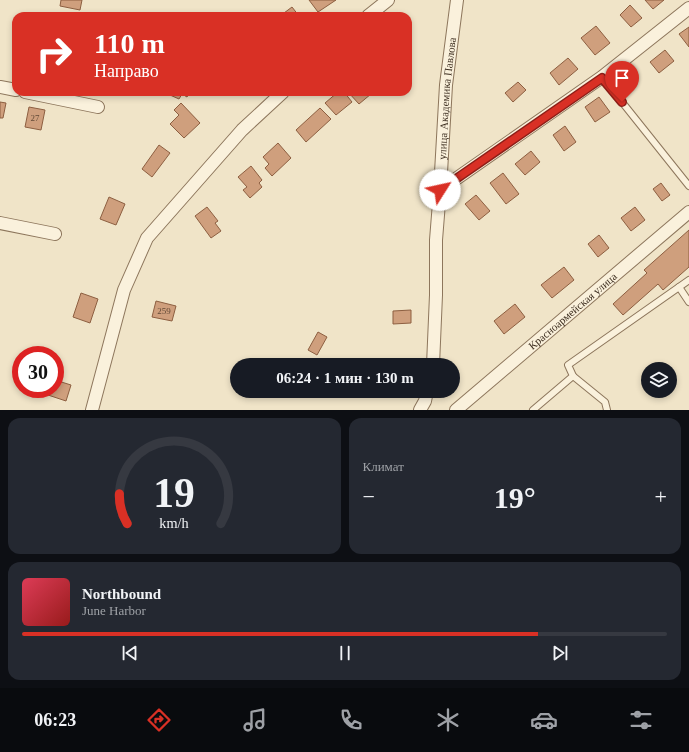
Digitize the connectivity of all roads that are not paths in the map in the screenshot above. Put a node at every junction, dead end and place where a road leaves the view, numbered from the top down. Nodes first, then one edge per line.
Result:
1 (388, 0) edge
2 (457, 0) edge
3 (689, 8) edge
4 (373, 12) edge
5 (602, 78) junction
6 (0, 87) edge
7 (12, 89) edge
8 (44, 96) edge
9 (279, 96) edge
10 (98, 107) dead end
11 (689, 186) edge
12 (440, 190) junction
13 (689, 212) edge
14 (0, 223) edge
15 (55, 234) dead end
16 (689, 280) edge
17 (679, 287) junction
18 (689, 302) edge
19 (433, 358) edge
20 (573, 376) junction
21 (425, 398) edge
22 (92, 410) edge
23 (420, 410) edge
24 (456, 410) edge
25 (534, 410) edge
26 (607, 410) edge

1 - 4 street
2 - 12 street, улица Академика Павлова
3 - 5 street
5 - 11 lane
5 - 12 street
6 - 7 street
8 - 10 street
9 - 22 street
12 - 19 street, улица Академика Павлова
13 - 24 street, Красноармейская улица
14 - 15 street
16 - 17 lane
17 - 18 lane
17 - 20 lane
20 - 25 lane
20 - 26 lane
21 - 23 street

